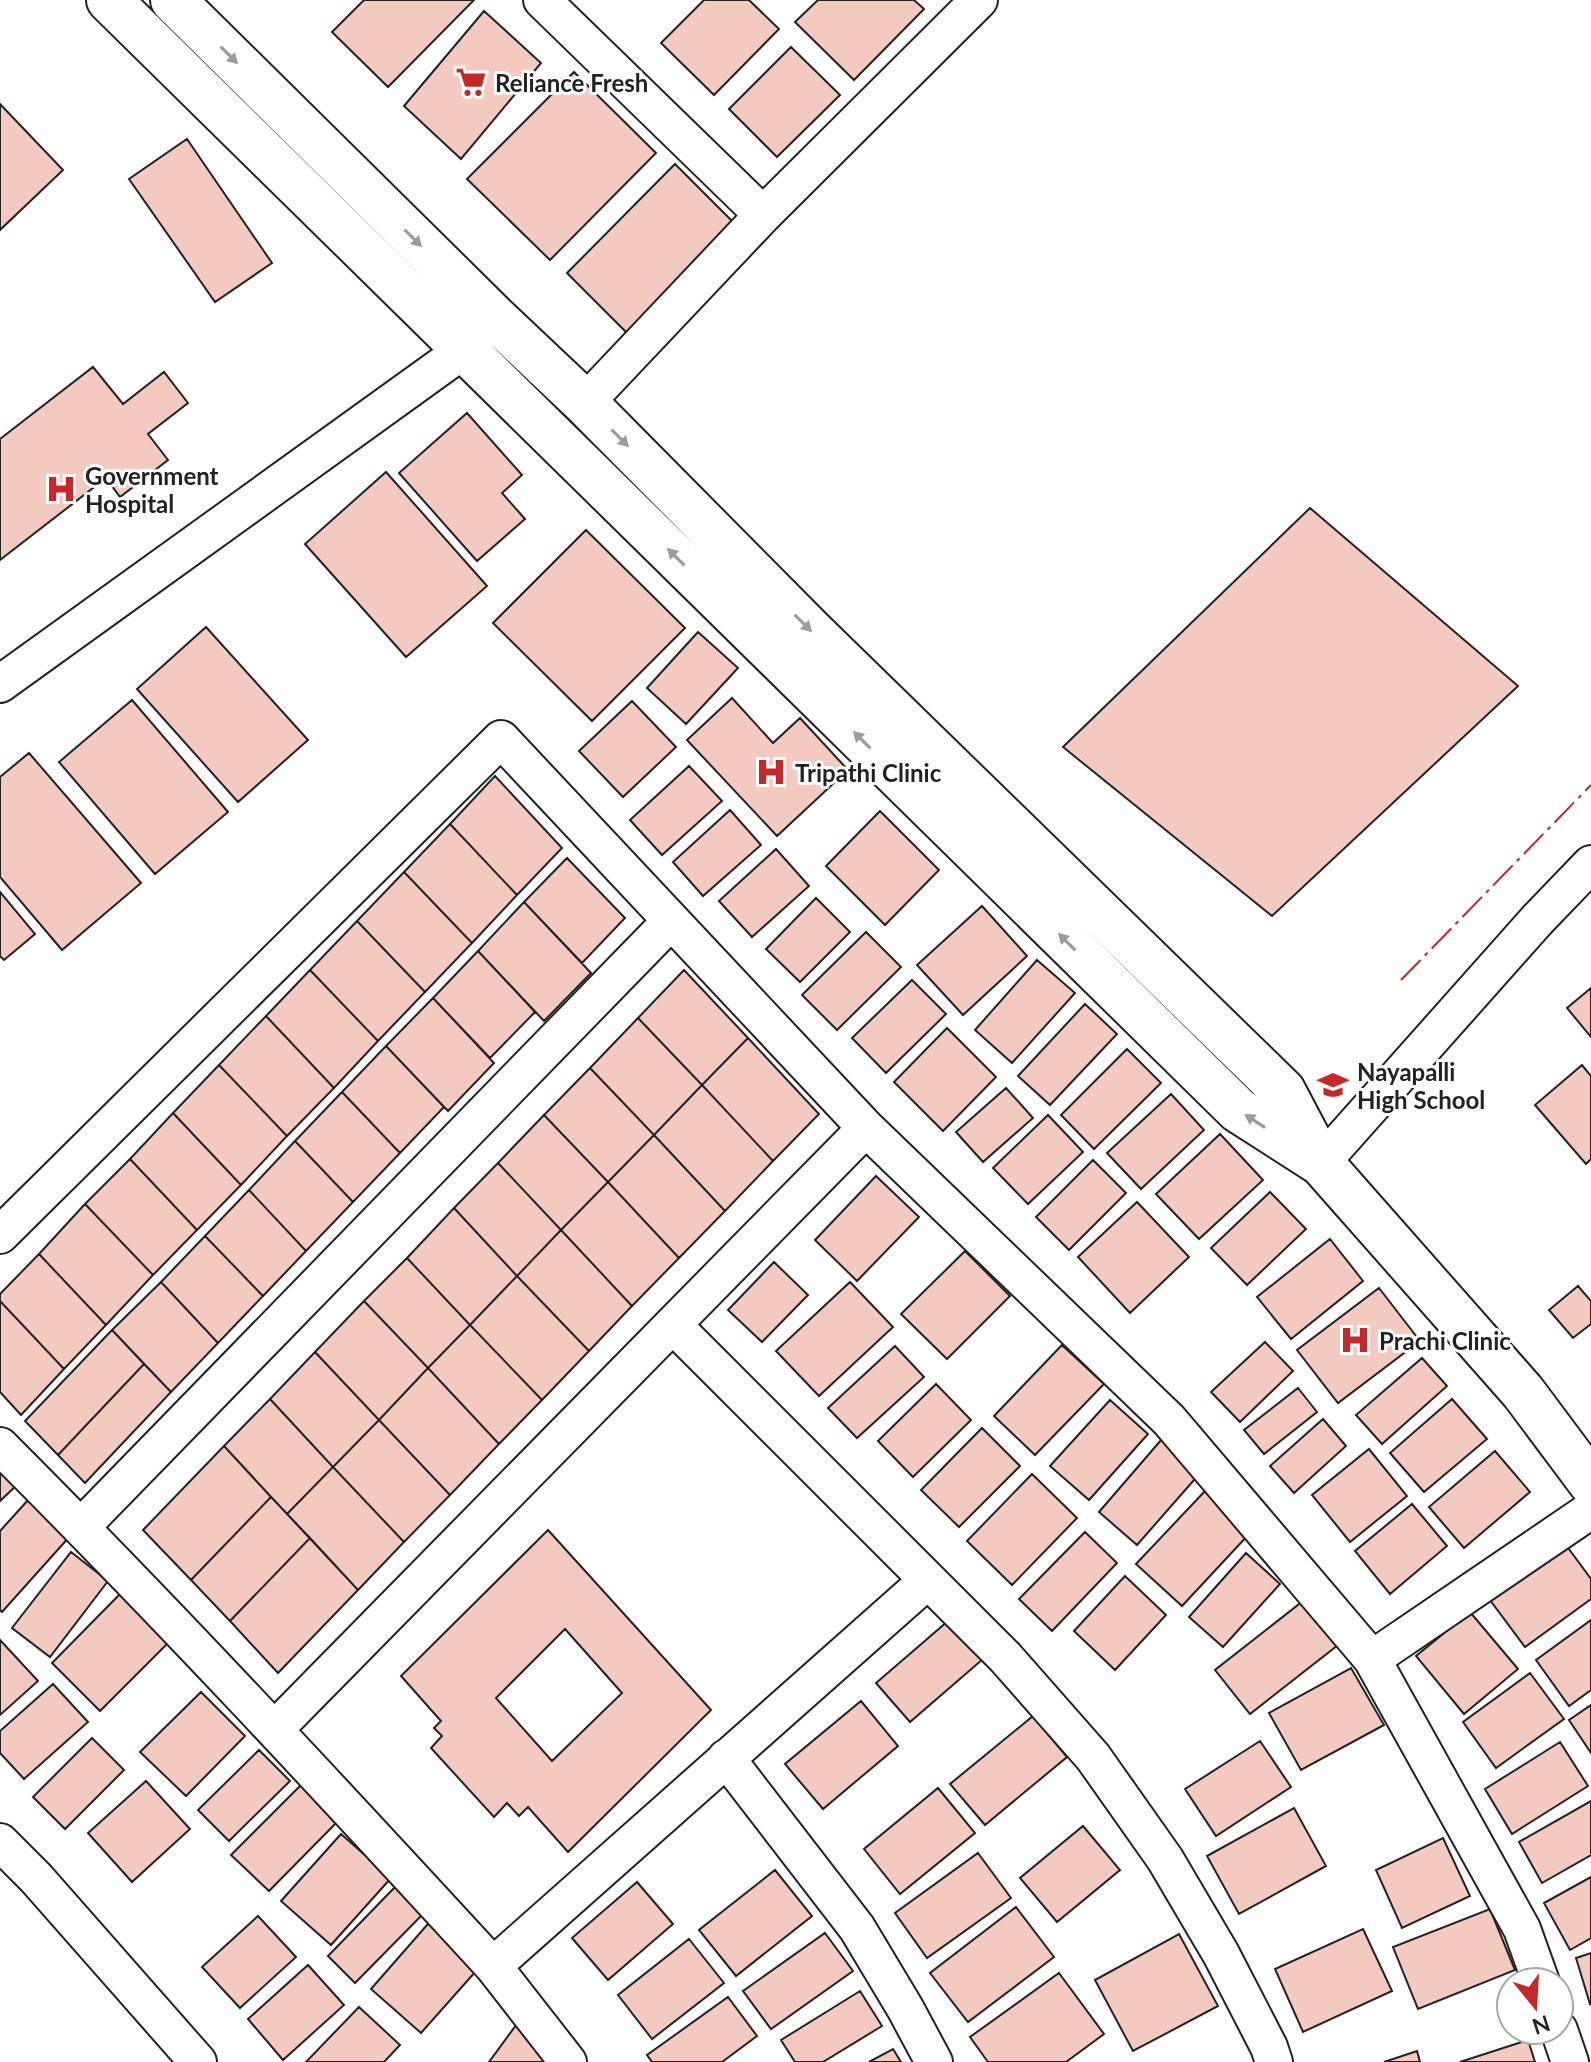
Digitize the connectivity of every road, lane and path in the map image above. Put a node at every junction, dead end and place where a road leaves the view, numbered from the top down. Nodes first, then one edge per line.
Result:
1 (109, 0) edge
2 (173, 0) edge
3 (542, 0) edge
4 (964, 5) edge
5 (763, 215) junction
6 (496, 319) junction
7 (465, 349) junction
8 (585, 403) junction
9 (0, 684) edge
10 (1591, 864) edge
11 (671, 921) junction
12 (866, 1128) junction
13 (1321, 1163) junction
14 (0, 1235) edge
15 (673, 1325) junction
16 (0, 1446) edge
17 (1591, 1483) edge
18 (1591, 1510) edge
19 (81, 1527) junction
20 (928, 1580) junction
21 (1372, 1659) junction
22 (275, 1729) junction
23 (726, 1758) junction
24 (0, 1842) edge
25 (493, 1966) junction
26 (1535, 1966) edge
27 (198, 2062) edge
28 (568, 2062) edge
29 (934, 2062) edge
30 (1274, 2062) edge

1 - 7 street
2 -> 6 street
3 - 5 street
4 - 5 street
5 - 8 street
6 - 7 street
6 - 8 street
7 - 9 street
13 -> 7 street
8 -> 13 street
10 - 13 street
11 - 12 street
11 - 14 street
11 - 19 street
12 - 15 street
12 - 21 street
13 - 17 street
15 - 20 street
15 - 22 street
16 - 19 street
18 - 21 street
19 - 22 street
20 - 23 street
20 - 30 street
21 - 26 street
22 - 25 street
23 - 25 street
23 - 29 street
24 - 27 street
25 - 28 street

